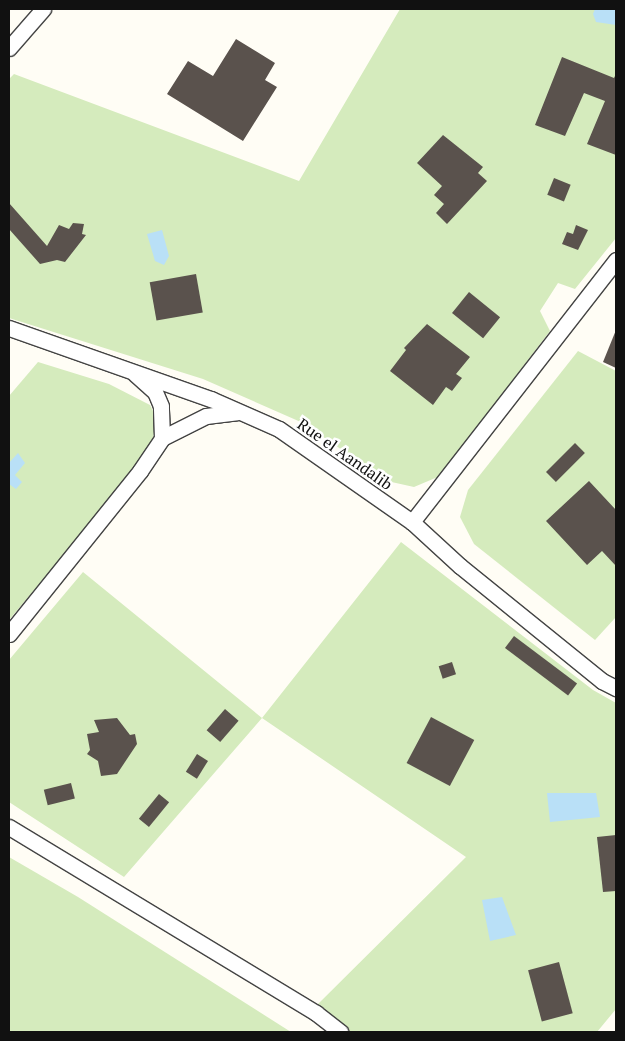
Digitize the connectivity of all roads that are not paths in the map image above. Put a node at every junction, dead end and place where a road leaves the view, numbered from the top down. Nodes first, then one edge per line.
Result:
1 (43, 9) edge
2 (9, 48) edge
3 (616, 260) edge
4 (9, 328) edge
5 (130, 369) junction
6 (245, 413) junction
7 (162, 438) junction
8 (412, 522) junction
9 (9, 634) edge
10 (616, 688) edge
11 (9, 827) edge
12 (316, 1013) junction
13 (321, 1032) edge
14 (340, 1032) edge

1 - 2 street
3 - 8 street
4 - 5 street, Rue el Aandalib
5 - 6 street, Rue el Aandalib
5 - 7 street
6 - 7 street
6 - 8 street, Rue el Aandalib
7 - 9 street
8 - 10 street, Rue el Aandalib
11 - 12 street
12 - 13 street
12 - 14 street

